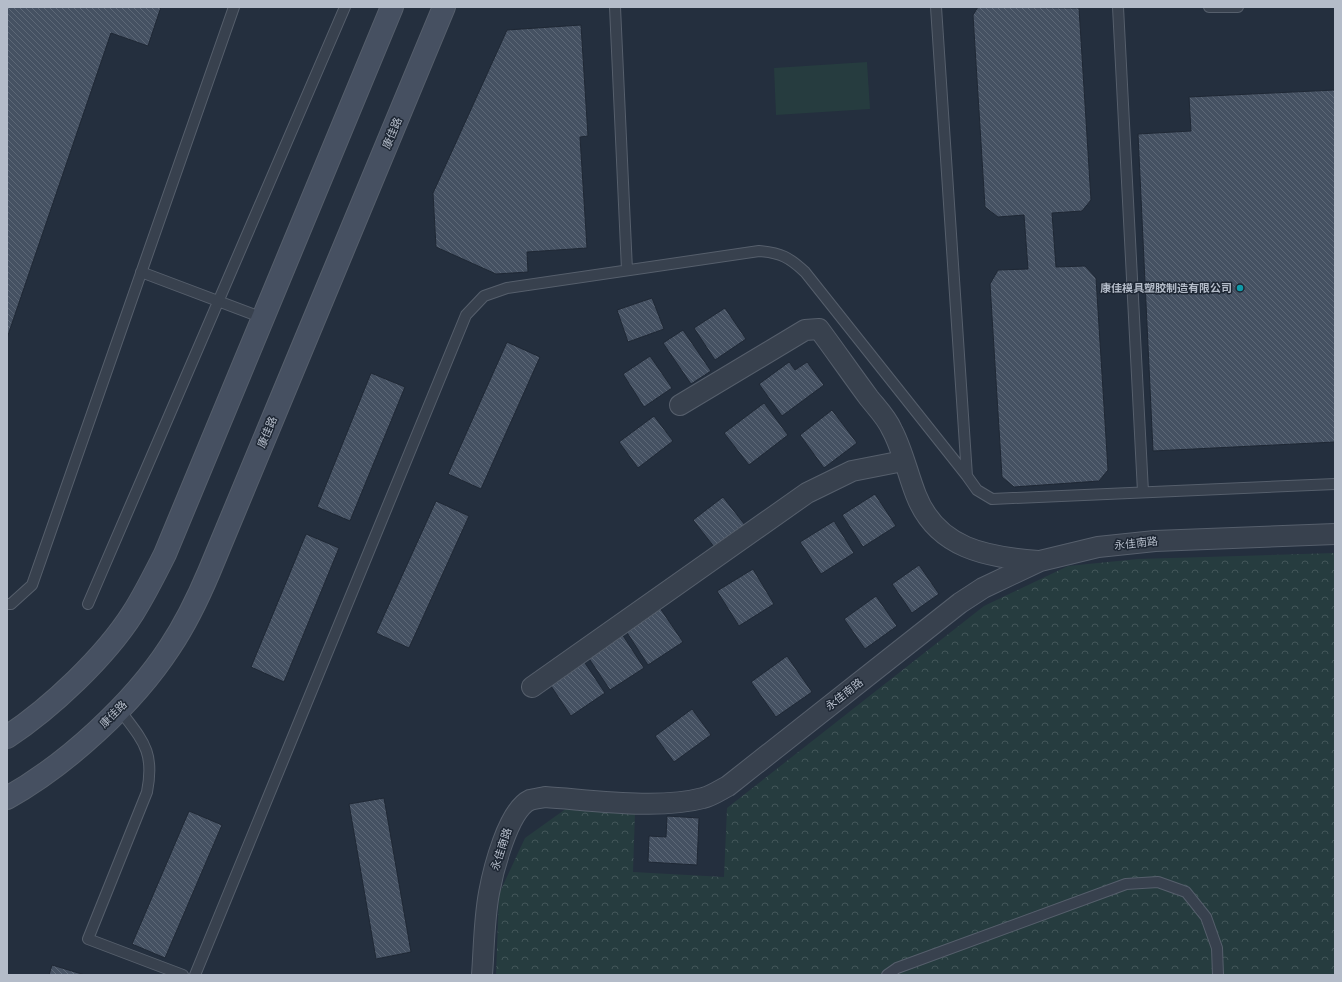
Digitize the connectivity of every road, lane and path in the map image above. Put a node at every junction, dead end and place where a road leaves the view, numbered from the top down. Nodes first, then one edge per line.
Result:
1 (234, 7) edge
2 (345, 7) edge
3 (392, 7) edge
4 (444, 7) edge
5 (615, 7) edge
6 (936, 7) edge
7 (1118, 7) edge
8 (1209, 7) edge
9 (1238, 7) edge
10 (627, 270) junction
11 (141, 272) junction
12 (219, 301) junction
13 (263, 318) junction
14 (680, 405) dead end
15 (903, 461) junction
16 (966, 476) junction
17 (1335, 484) edge
18 (1143, 492) junction
19 (1335, 534) edge
20 (1040, 561) junction
21 (7, 604) edge
22 (88, 604) dead end
23 (532, 687) dead end
24 (119, 709) junction
25 (7, 736) edge
26 (7, 798) edge
27 (183, 975) edge
28 (194, 975) edge
29 (482, 975) edge
30 (887, 975) edge
31 (1218, 975) edge

1 - 11 lane
2 - 12 lane
3 - 13 street
4 - 24 street, 康佳路
5 - 10 lane
6 - 16 lane
7 - 18 lane
8 - 9 lane
10 - 16 lane
10 - 28 lane
11 - 12 lane
11 - 21 lane
12 - 13 lane
12 - 22 lane
13 - 25 street
14 - 15 street
15 - 20 street
15 - 23 street
16 - 18 lane
17 - 18 lane
19 - 20 street, 永佳南路
20 - 29 street, 永佳南路
24 - 26 street, 康佳路
24 - 27 lane
30 - 31 lane

